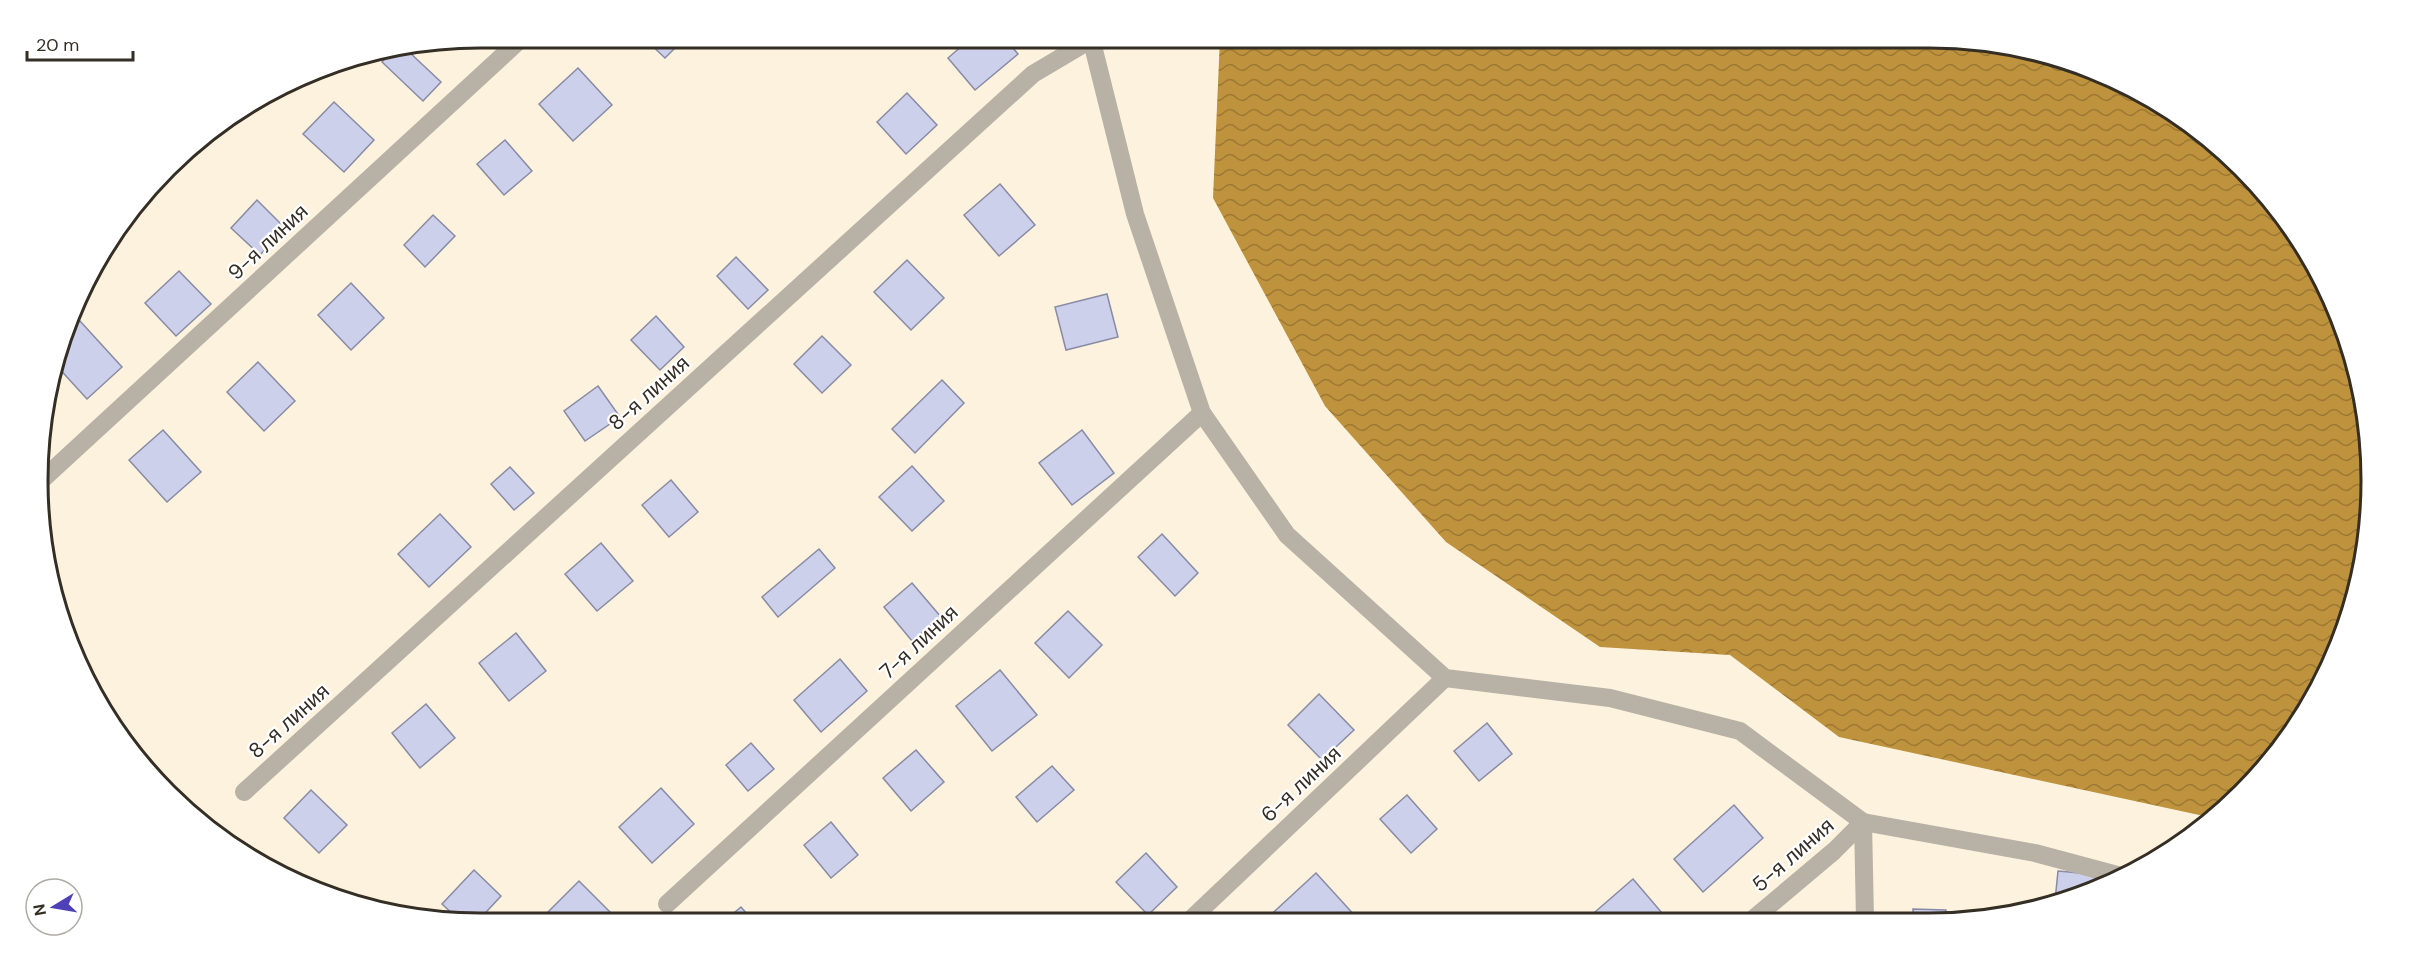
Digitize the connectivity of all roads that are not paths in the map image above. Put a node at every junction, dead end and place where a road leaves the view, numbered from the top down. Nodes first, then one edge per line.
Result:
1 (511, 48) edge
2 (1076, 48) edge
3 (1094, 48) edge
4 (1202, 413) junction
5 (48, 474) edge
6 (1445, 678) junction
7 (244, 792) dead end
8 (1863, 822) junction
9 (2109, 873) edge
10 (667, 904) dead end
11 (1197, 913) edge
12 (1760, 913) edge
13 (1865, 913) edge

1 - 5 street, 9-я линия
2 - 7 street, 8-я линия
3 - 4 street
4 - 6 street
4 - 10 street, 7-я линия
6 - 8 street
6 - 11 street, 6-я линия
8 - 9 street
8 - 12 street, 5-я линия
8 - 13 street

